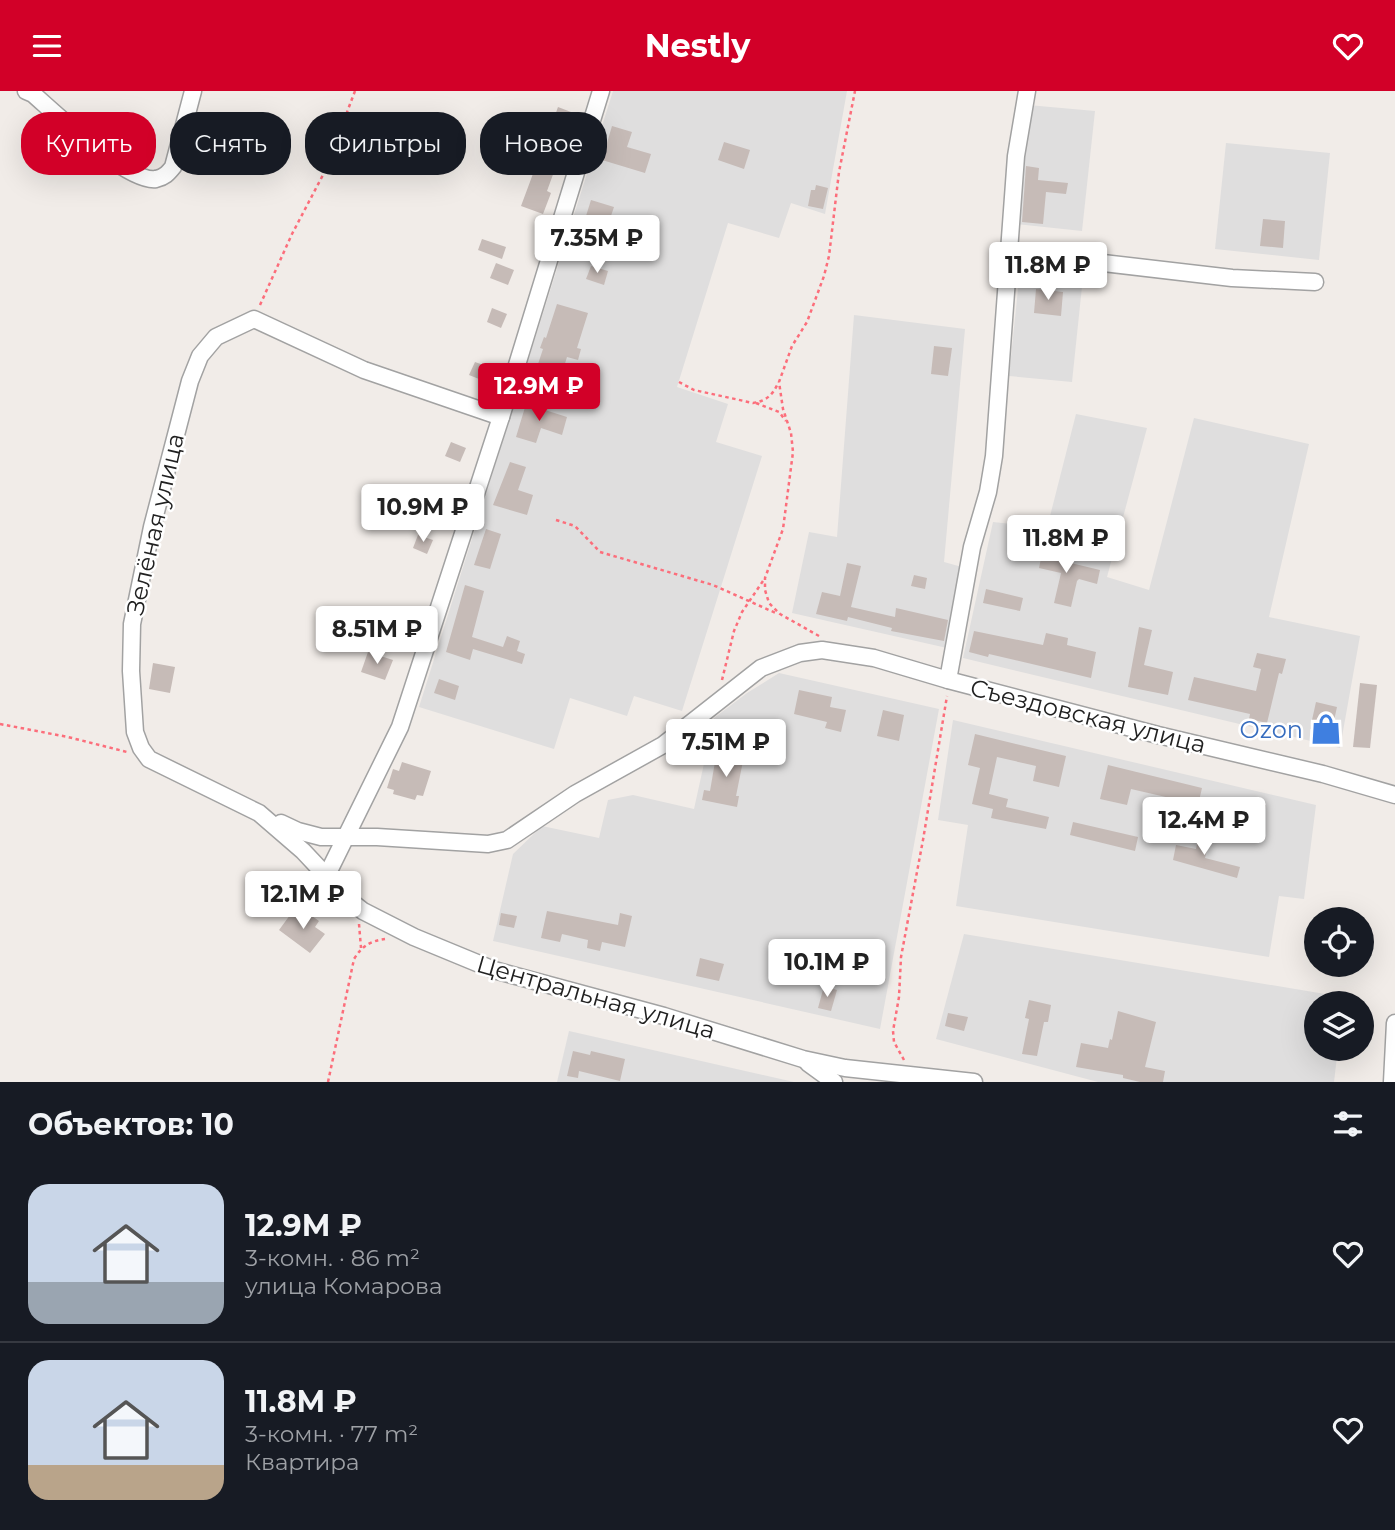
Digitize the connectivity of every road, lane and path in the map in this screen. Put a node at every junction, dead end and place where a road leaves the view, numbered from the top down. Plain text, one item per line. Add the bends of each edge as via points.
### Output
1 (26, 91) edge
2 (193, 91) edge
3 (355, 91) edge
4 (601, 91) edge
5 (855, 91) edge
6 (1027, 91) edge
7 (1009, 252) junction
8 (1315, 282) dead end
9 (254, 319) junction
10 (679, 382) dead end
11 (779, 382) junction
12 (753, 403) junction
13 (500, 417) junction
14 (787, 423) junction
15 (556, 520) dead end
16 (765, 578) junction
17 (749, 600) junction
18 (780, 614) junction
19 (826, 640) dead end
20 (948, 680) junction
21 (721, 684) dead end
22 (0, 724) edge
23 (149, 759) junction
24 (1395, 795) edge
25 (259, 813) junction
26 (346, 836) junction
27 (327, 875) junction
28 (388, 939) dead end
29 (1395, 1023) edge
30 (803, 1059) junction
31 (922, 1078) edge
32 (328, 1082) edge
33 (834, 1082) edge
34 (974, 1082) edge
35 (1392, 1082) edge

1 - 2 street via 108,157 135,175 155,179 173,167
3 - 9 path via 324,173
4 - 13 street
5 - 11 path via 824,276
6 - 7 street via 1016,156
7 - 8 street via 1232,278
7 - 20 street via 994,456
9 - 13 street via 364,370
9 - 23 street, Зелёная улица via 216,337 200,356 152,527 132,624 131,671 135,732
10 - 12 path via 694,390
11 - 12 path via 772,395
11 - 14 path
12 - 14 path via 779,412
13 - 26 street via 400,727
14 - 16 path via 793,452 790,484 781,537
15 - 17 path via 575,526 600,552
16 - 17 path
16 - 18 path via 769,603
17 - 18 path
17 - 21 path via 734,631
18 - 19 path
20 - 24 street, Съездовская улица
20 - 26 street, Съездовская улица via 849,652 800,653 761,668 663,745 575,794 508,840 488,844
20 - 31 path via 901,957 893,1031 894,1042
22 - 23 path
23 - 25 street, Центральная улица
25 - 26 street, Съездовская улица via 309,834
25 - 27 street, Центральная улица
26 - 27 street
27 - 30 street, Центральная улица via 363,911 494,970
28 - 32 path via 360,949 354,959
29 - 35 street
30 - 31 street, Центральная улица
30 - 33 street
31 - 34 street, Центральная улица

